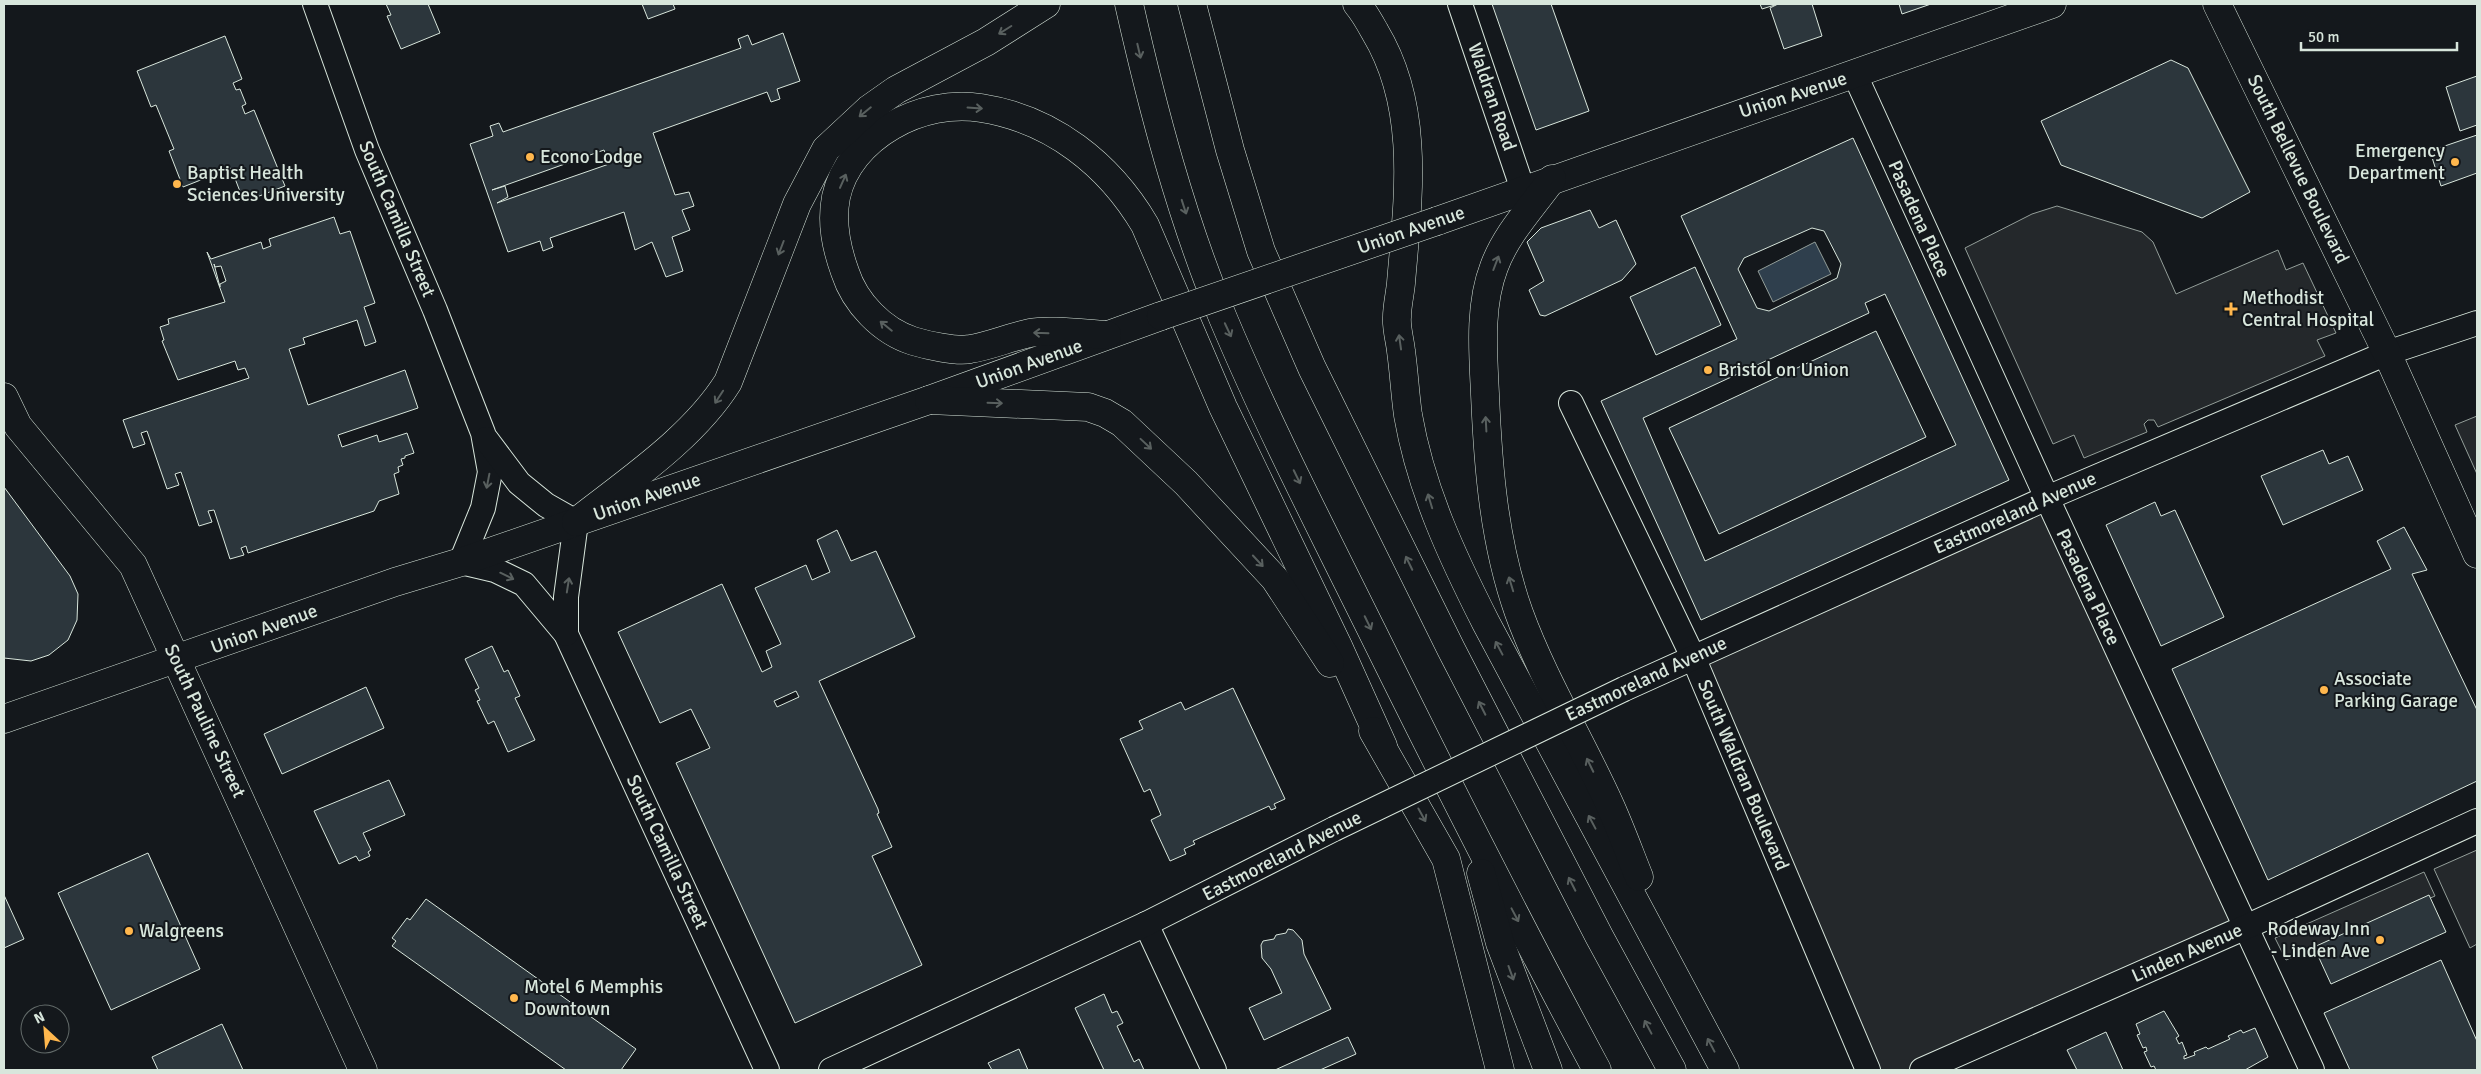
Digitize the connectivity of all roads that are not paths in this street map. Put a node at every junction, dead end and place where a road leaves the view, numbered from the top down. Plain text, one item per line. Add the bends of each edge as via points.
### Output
1 (315, 4) edge
2 (1046, 4) edge
3 (1129, 4) edge
4 (1192, 4) edge
5 (1357, 4) edge
6 (1460, 4) edge
7 (2052, 4) edge
8 (2217, 4) edge
9 (1854, 75) junction
10 (1552, 179) junction
11 (1523, 190) junction
12 (2477, 323) edge
13 (1107, 335) junction
14 (2387, 353) junction
15 (4, 397) edge
16 (929, 400) junction
17 (1571, 403) dead end
18 (482, 433) junction
19 (2047, 498) junction
20 (576, 522) junction
21 (2477, 554) edge
22 (461, 562) junction
23 (566, 634) junction
24 (1693, 656) junction
25 (177, 659) junction
26 (4, 719) edge
27 (1383, 746) junction
28 (2477, 821) edge
29 (1468, 825) junction
30 (1146, 924) junction
31 (2246, 927) junction
32 (1698, 1019) junction
33 (363, 1070) edge
34 (767, 1070) edge
35 (831, 1070) edge
36 (1214, 1070) edge
37 (1500, 1070) edge
38 (1548, 1070) edge
39 (1597, 1070) edge
40 (1672, 1070) edge
41 (1725, 1070) edge
42 (1868, 1070) edge
43 (1923, 1070) edge
44 (2312, 1070) edge

1 - 18 street, South Camilla Street via 366,150 435,310
2 -> 20 main road via 986,42 896,90 869,109 826,149 797,204 728,382 715,404
3 -> 29 main road via 1153,112 1223,318 1296,475
40 -> 4 main road via 1456,658 1312,368 1261,251 1230,150
32 -> 5 main road via 1486,623 1433,510 1408,414 1397,318 1408,170 1408,126 1396,75 1382,44
6 - 11 street, Waldran Road
7 - 9 main road, Union Avenue
8 - 14 main road, South Bellevue Boulevard
9 - 10 main road, Union Avenue
9 - 19 street, Pasadena Place
10 - 11 main road, Union Avenue
32 -> 10 main road via 1609,803 1536,657 1508,575 1497,525 1485,403 1485,304 1501,249
11 - 13 main road, Union Avenue, bridge
12 - 14 street, Eastmoreland Avenue
13 - 16 main road, Union Avenue
13 -> 27 main road via 1032,333 968,350 913,341 890,330 857,299 847,280 834,238 836,195 850,165 885,128 933,109 979,107 1028,120 1053,132 1080,148 1117,185 1145,225 1219,399
14 - 19 street, Eastmoreland Avenue
14 - 21 main road, South Bellevue Boulevard
15 - 25 main road, South Pauline Street via 18,426 133,565
16 - 20 main road, Union Avenue
16 -> 27 main road via 1088,407 1122,423 1186,483 1274,579
17 - 24 street, South Waldran Boulevard
18 - 20 street, South Camilla Street via 519,483 546,505
18 -> 22 street, South Camilla Street via 490,472 483,508
19 - 24 street, Eastmoreland Avenue
19 - 31 street, Pasadena Place
20 - 22 main road, Union Avenue
23 -> 20 street, South Camilla Street via 566,597
22 -> 23 street, South Camilla Street via 495,570 524,584
22 - 25 main road, Union Avenue
23 - 34 street, South Camilla Street
24 - 30 street, Eastmoreland Avenue, bridge via 1334,829
24 - 42 street, South Waldran Boulevard
25 - 26 main road, Union Avenue
25 - 33 main road, South Pauline Street
27 -> 37 main road via 1446,859
28 - 31 street, Linden Avenue
29 -> 38 main road via 1500,943
29 -> 39 main road
30 - 35 street, Eastmoreland Avenue
30 - 36 street
31 - 43 street, Linden Avenue
31 - 44 street, Pasadena Place
41 -> 32 main road

